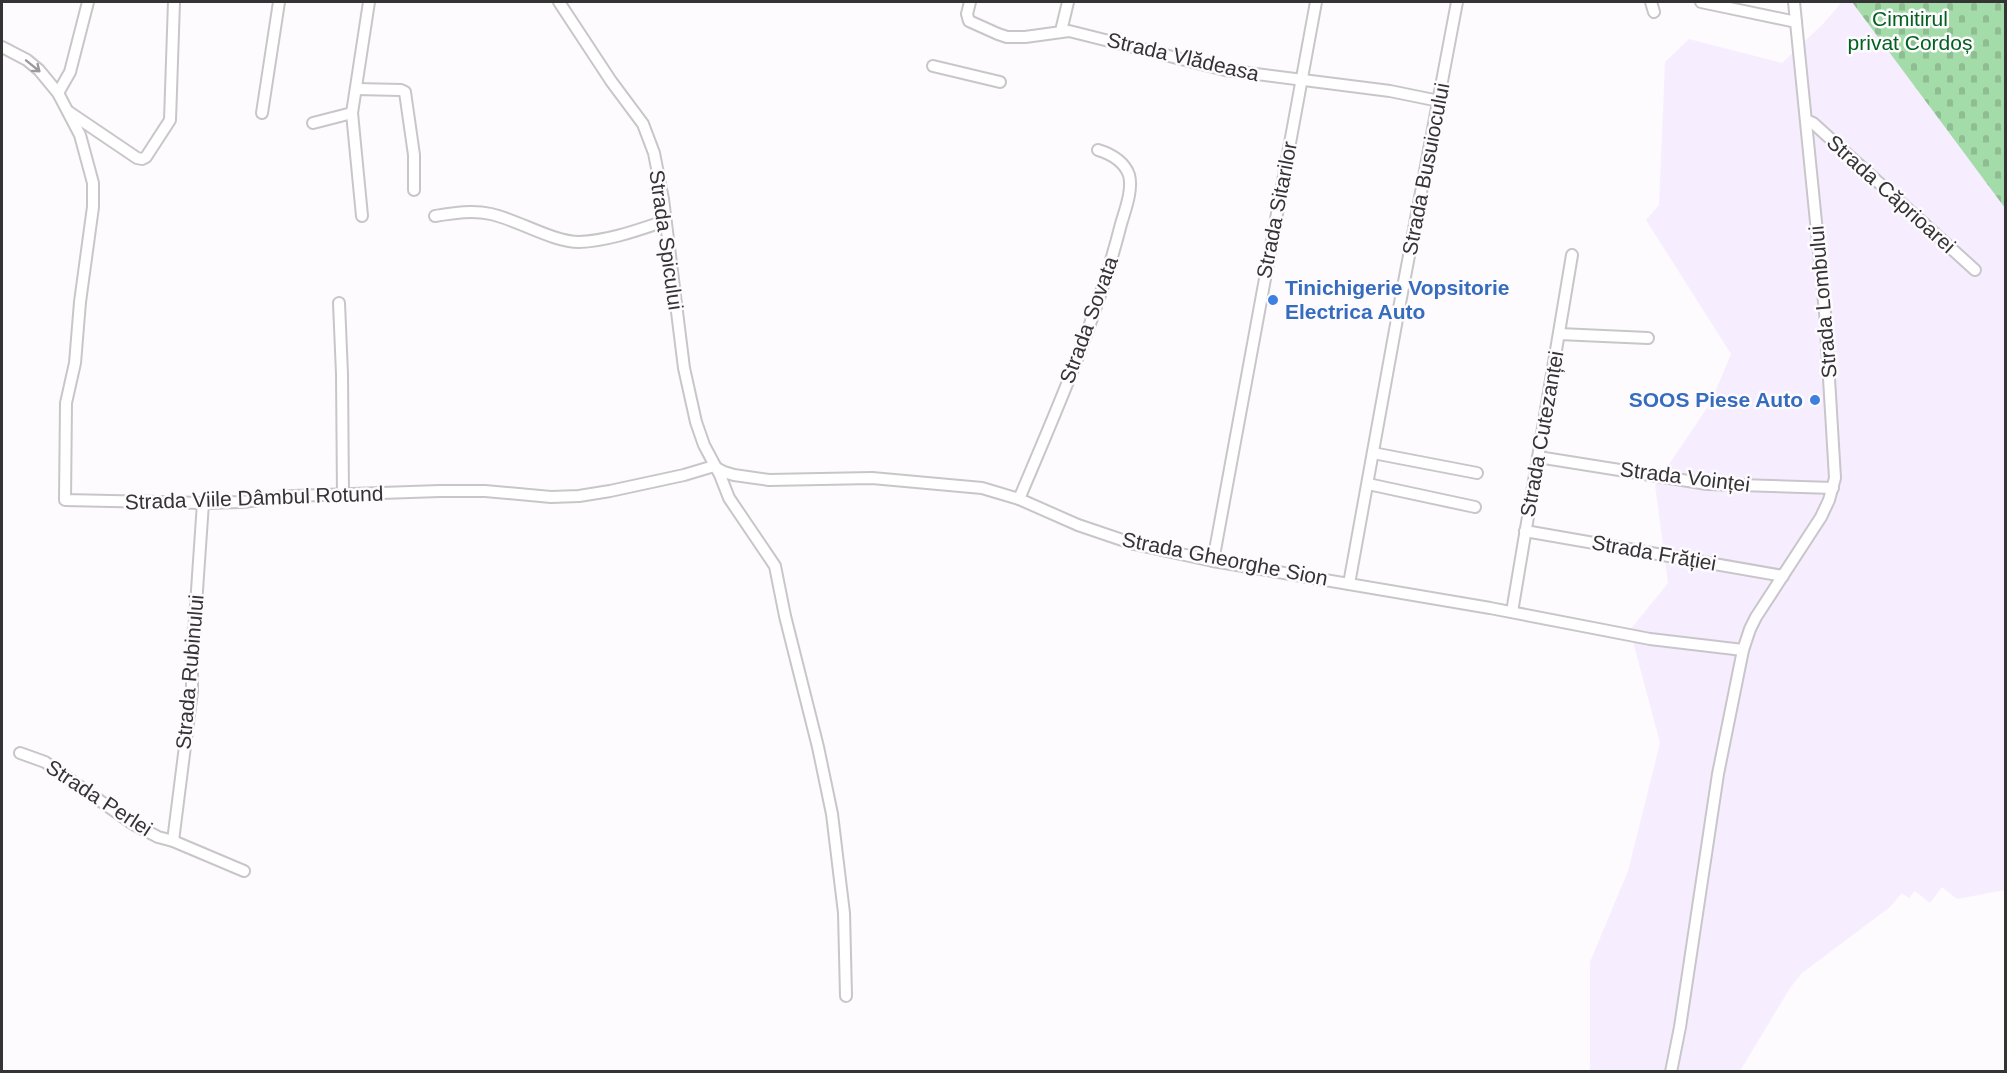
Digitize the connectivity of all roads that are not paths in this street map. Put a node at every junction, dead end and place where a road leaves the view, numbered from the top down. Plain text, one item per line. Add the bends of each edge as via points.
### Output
1 (88, 2) edge
2 (174, 2) edge
3 (279, 2) edge
4 (369, 2) edge
5 (559, 2) edge
6 (970, 2) edge
7 (1068, 2) edge
8 (1316, 2) edge
9 (1457, 2) edge
10 (1701, 2) edge
11 (1794, 2) edge
12 (1796, 22) junction
13 (1061, 31) junction
14 (2, 47) edge
15 (933, 66) dead end
16 (1302, 80) junction
17 (1000, 82) dead end
18 (356, 89) junction
19 (58, 93) junction
20 (1439, 101) junction
21 (69, 111) junction
22 (262, 113) dead end
23 (352, 113) junction
24 (1806, 120) junction
25 (313, 123) dead end
26 (1098, 150) dead end
27 (414, 190) dead end
28 (362, 216) dead end
29 (435, 216) dead end
30 (665, 221) junction
31 (1572, 255) dead end
32 (1975, 270) dead end
33 (339, 303) dead end
34 (1558, 334) junction
35 (1648, 338) dead end
36 (1373, 453) junction
37 (1538, 457) junction
38 (714, 466) junction
39 (1477, 473) dead end
40 (1368, 484) junction
41 (1833, 488) junction
42 (343, 495) junction
43 (1019, 499) junction
44 (203, 503) junction
45 (1475, 507) dead end
46 (1526, 531) junction
47 (1213, 561) junction
48 (1783, 576) junction
49 (1349, 584) junction
50 (1512, 612) junction
51 (1743, 650) junction
52 (20, 753) dead end
53 (173, 841) junction
54 (244, 871) dead end
55 (846, 996) dead end
56 (1671, 1071) edge

1 - 19 street via 70,72
2 - 21 street via 170,120 146,157 137,158
3 - 22 street
4 - 18 street
5 - 30 street, Strada Spicului via 643,124 654,153
6 - 13 street, Strada Vlădeasa via 968,19 998,34 1015,38
7 - 13 street
8 - 16 street, Strada Sitarilor
9 - 20 street, Strada Busuiocului
10 - 12 street
11 - 12 street, Strada Lombului
12 - 24 street, Strada Lombului
13 - 16 street, Strada Vlădeasa via 1083,33 1225,70
14 -> 19 street, Strada Viile Dâmbul Rotund via 27,60
15 - 17 street
16 - 20 street, Strada Vlădeasa
16 - 47 street, Strada Sitarilor
18 - 23 street
18 - 27 street via 405,92 414,155
19 - 21 street, Strada Viile Dâmbul Rotund
20 - 36 street, Strada Busuiocului
21 - 44 street, Strada Viile Dâmbul Rotund via 80,135 94,194 75,363 66,403 65,500
23 - 25 street
23 - 28 street
24 - 32 street, Strada Căprioarei
24 - 41 street, Strada Lombului via 1825,312 1835,464
26 - 43 street, Strada Sovata via 1125,167 1129,176 1128,197 1096,310
29 - 30 street via 474,211 492,214 579,242
30 - 38 street, Strada Spicului via 690,400
31 - 34 street, Strada Cutezanței
33 - 42 street
34 - 35 street
34 - 37 street, Strada Cutezanței
36 - 39 street
36 - 40 street, Strada Busuiocului
37 - 41 street, Strada Voinței via 1707,484
37 - 46 street, Strada Cutezanței
38 - 42 street, Strada Viile Dâmbul Rotund via 579,496 551,498 485,491
38 - 43 street, Strada Gheorghe Sion via 734,475 769,480 872,478 982,488
38 - 55 street, Strada Spicului via 778,576 832,814 844,913
40 - 45 street
40 - 49 street, Strada Busuiocului
41 - 48 street, Strada Lombului via 1821,517
42 - 44 street, Strada Viile Dâmbul Rotund
43 - 47 street, Strada Gheorghe Sion via 1134,544
44 - 53 street, Strada Rubinului via 192,691
46 - 48 street, Strada Frăției
46 - 50 street, Strada Cutezanței
47 - 49 street, Strada Gheorghe Sion
48 - 51 street, Strada Lombului via 1750,629
49 - 50 street, Strada Gheorghe Sion
50 - 51 street, Strada Gheorghe Sion via 1650,639
51 - 56 street, Strada Lombului via 1718,774
52 - 53 street, Strada Perlei via 45,762 133,824
53 - 54 street, Strada Perlei

